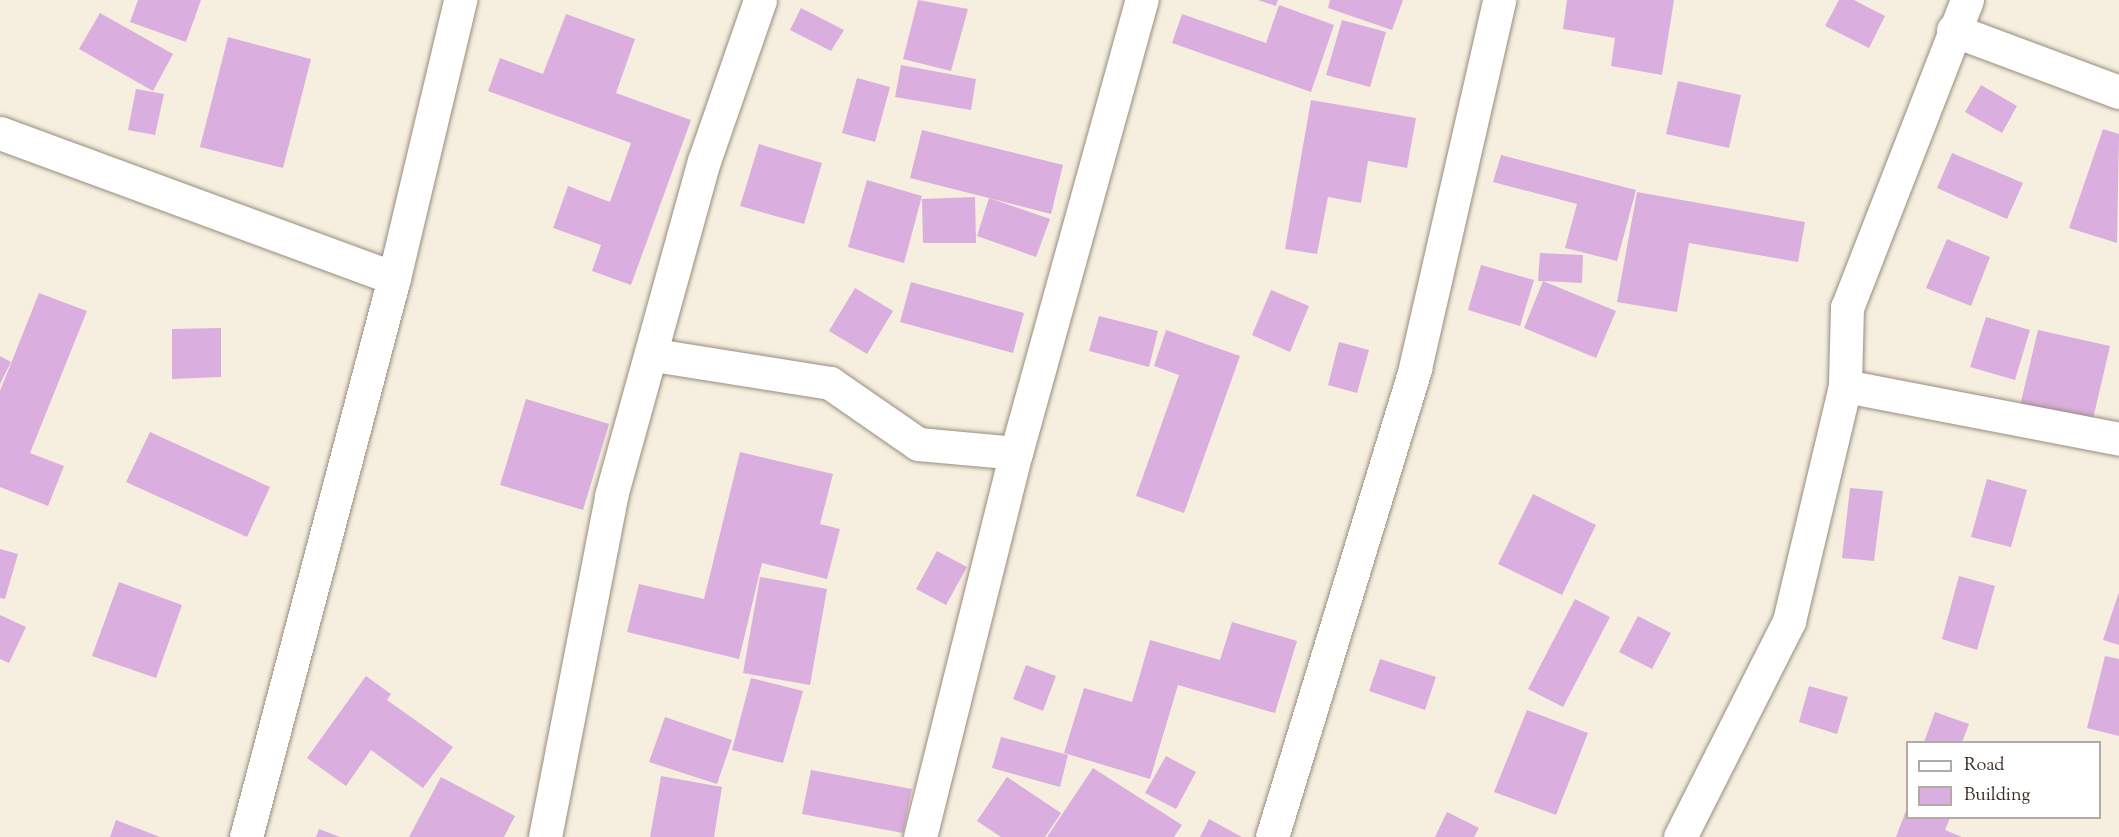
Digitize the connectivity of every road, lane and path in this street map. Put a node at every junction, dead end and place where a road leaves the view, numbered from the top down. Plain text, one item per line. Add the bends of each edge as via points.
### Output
1 (460, 0) edge
2 (760, 0) edge
3 (1142, 0) edge
4 (1499, 0) edge
5 (1967, 0) edge
6 (1953, 30) junction
7 (2119, 92) edge
8 (0, 133) edge
9 (394, 278) junction
10 (654, 354) junction
11 (1845, 387) junction
12 (2119, 439) edge
13 (1016, 453) junction
14 (246, 837) edge
15 (545, 837) edge
16 (920, 837) edge
17 (1272, 837) edge
18 (1680, 837) edge

1 - 9 street
2 - 10 street via 704,161
3 - 13 street
4 - 17 street via 1415,368
5 - 6 street
6 - 7 street
6 - 11 street via 1847,307
8 - 9 street
9 - 14 street
10 - 13 street via 830,383 918,444
10 - 15 street via 610,496
11 - 12 street
11 - 18 street via 1789,621
13 - 16 street

